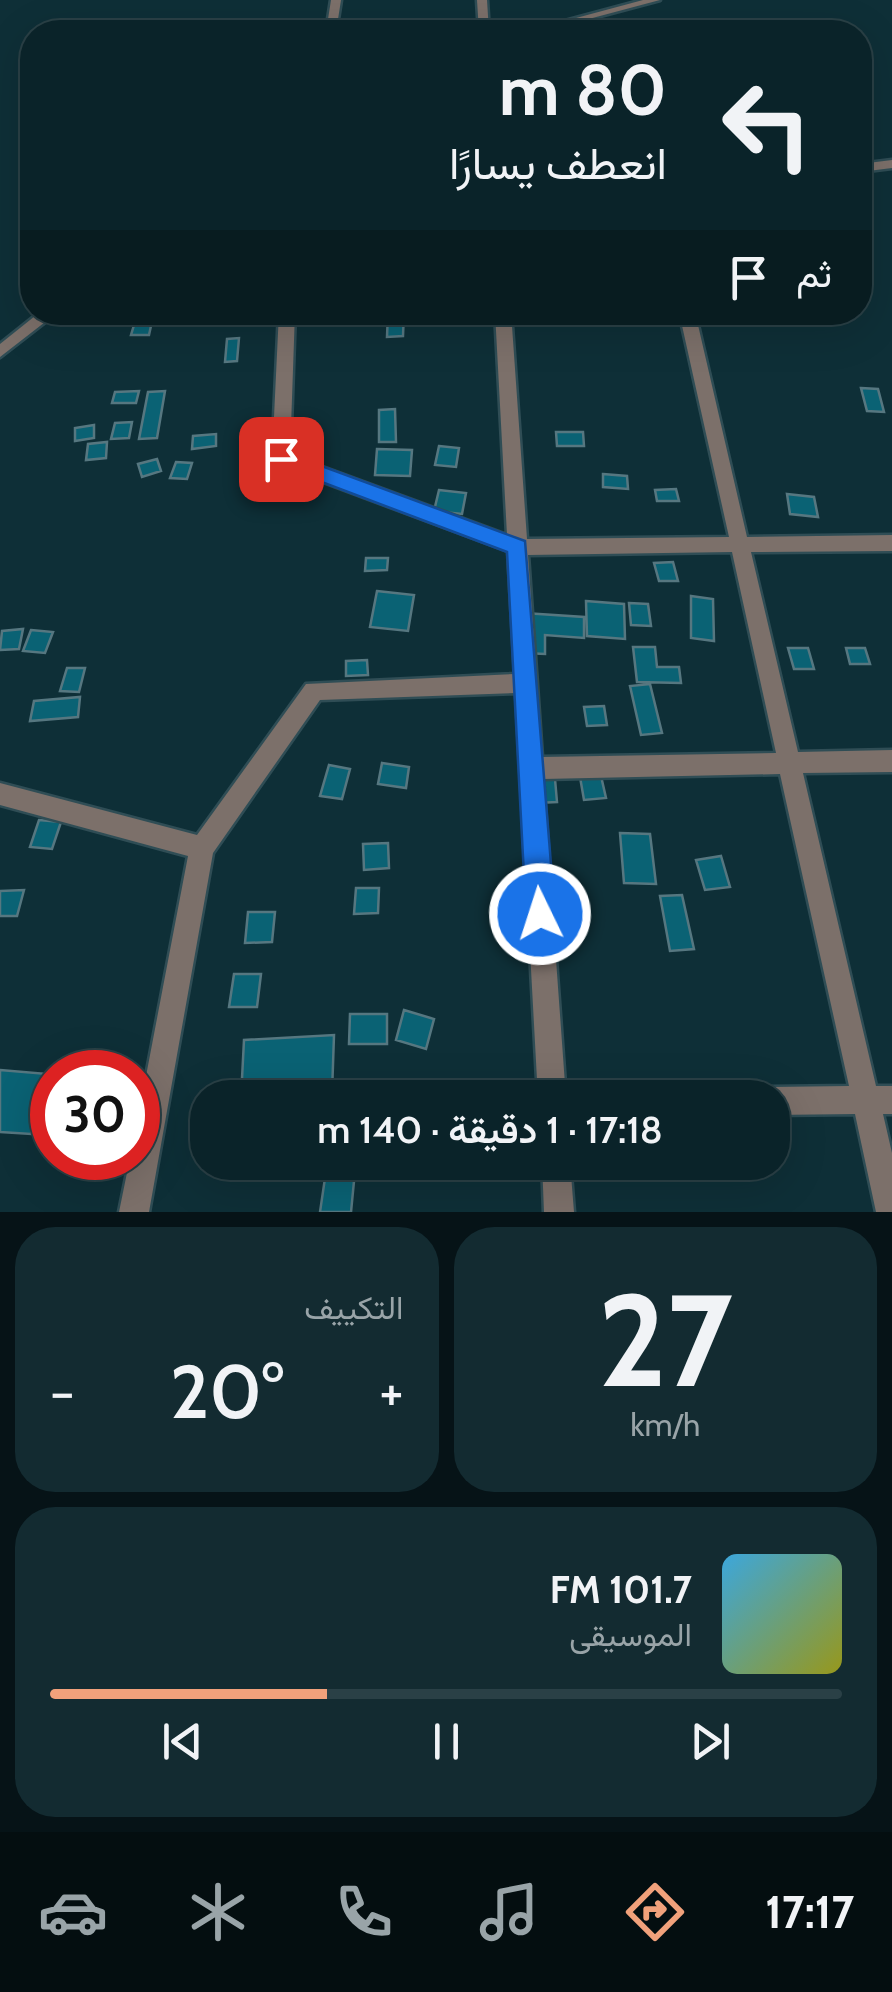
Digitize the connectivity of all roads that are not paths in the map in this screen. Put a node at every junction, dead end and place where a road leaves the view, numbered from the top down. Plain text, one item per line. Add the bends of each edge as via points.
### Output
1 (654, 0) edge
2 (576, 20) edge
3 (34, 325) edge
4 (286, 325) edge
5 (504, 325) edge
6 (689, 325) edge
7 (0, 352) edge
8 (892, 543) edge
9 (740, 545) junction
10 (518, 547) junction
11 (526, 682) junction
12 (892, 760) edge
13 (789, 762) junction
14 (531, 768) junction
15 (0, 794) edge
16 (202, 848) junction
17 (551, 1080) edge
18 (879, 1100) edge
19 (790, 1101) edge
20 (557, 1180) edge
21 (134, 1212) edge
22 (559, 1212) edge
23 (891, 1212) edge

1 - 2 street
3 - 7 street
4 - 10 street via 281,459
5 - 10 street
6 - 9 street
8 - 9 street
9 - 10 street
9 - 13 street
10 - 11 street
11 - 14 street
11 - 16 street via 314,690
12 - 13 street
13 - 14 street
13 - 18 street
14 - 17 street
15 - 16 street
16 - 21 street
18 - 19 street
18 - 23 street
20 - 22 street

